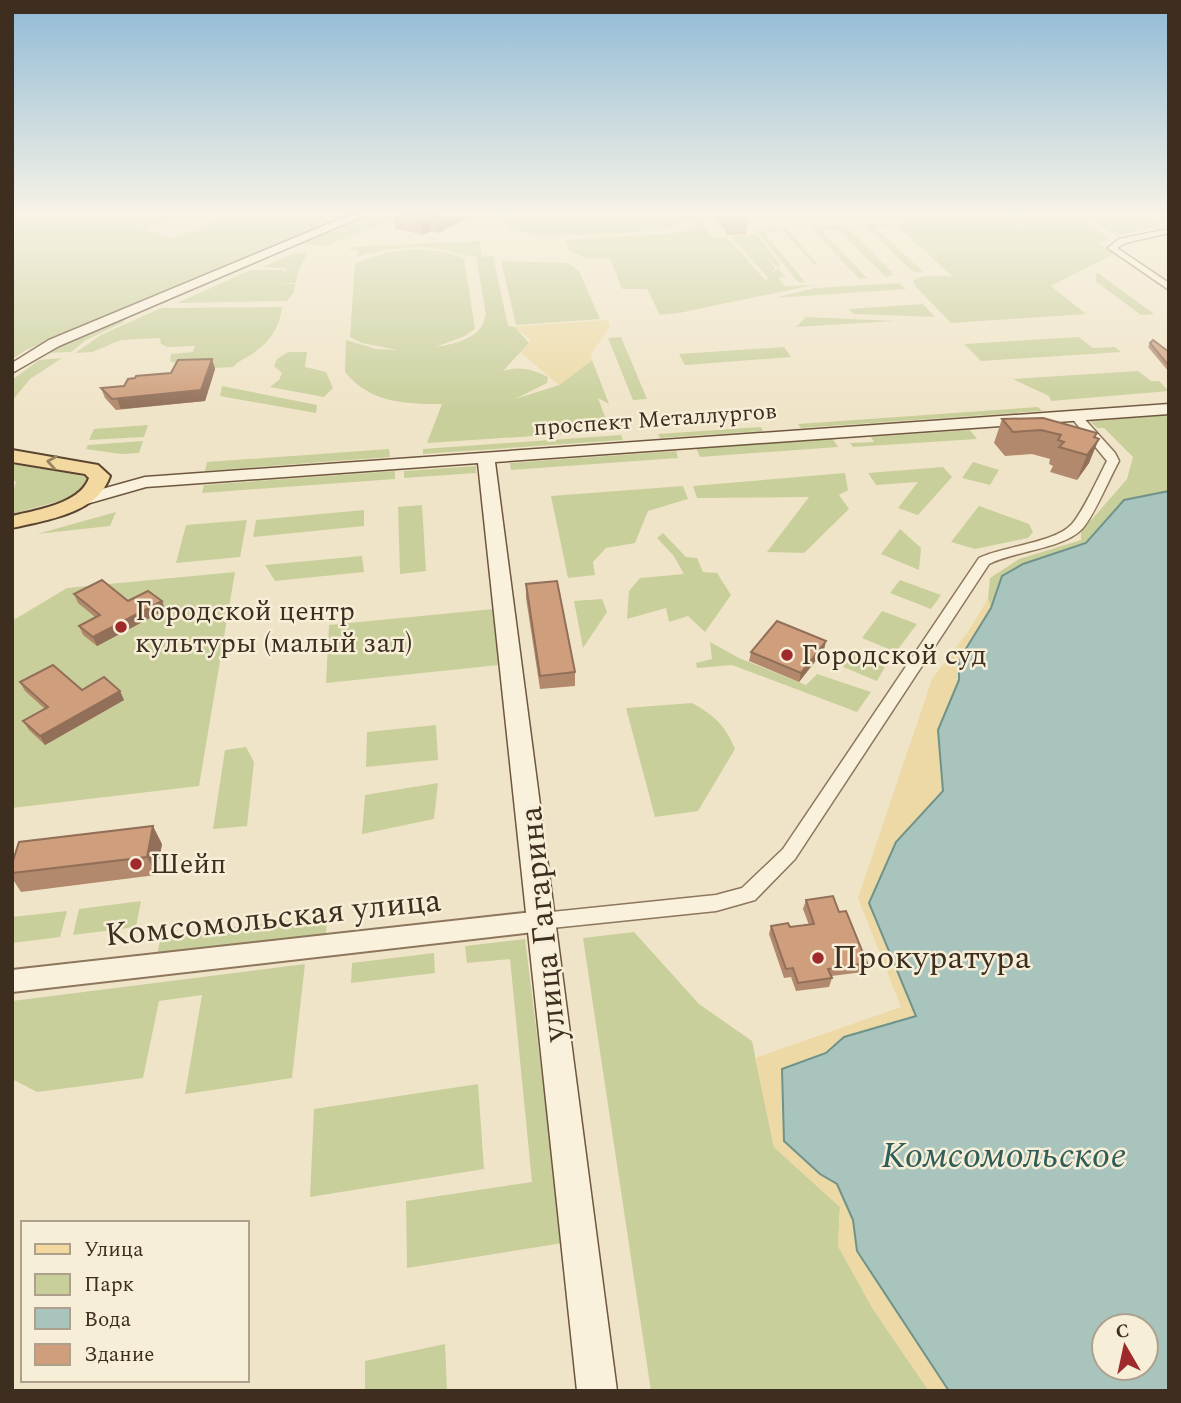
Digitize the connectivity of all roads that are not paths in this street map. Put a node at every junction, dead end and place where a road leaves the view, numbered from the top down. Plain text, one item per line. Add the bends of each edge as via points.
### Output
1 (200, 281) edge
2 (12, 369) edge
3 (1169, 409) edge
4 (1076, 416) junction
5 (12, 456) edge
6 (486, 457) junction
7 (91, 469) junction
8 (145, 482) junction
9 (83, 500) junction
10 (12, 522) edge
11 (542, 921) junction
12 (12, 981) edge
13 (597, 1391) edge

1 - 2 main road via 54,343
3 - 4 main road, проспект Металлургов
4 - 6 main road, проспект Металлургов
4 - 11 street via 1113,461 1077,527 984,561 789,854 765,879 748,894 716,903
7 -> 5 main road
6 - 8 main road, проспект Металлургов
6 - 11 main road, улица Гагарина
7 - 8 main road, проспект Металлургов
7 - 9 main road via 100,477 99,484
8 - 9 main road, проспект Металлургов
9 - 10 main road
11 - 12 street, Комсомольская улица
11 - 13 main road, улица Гагарина

